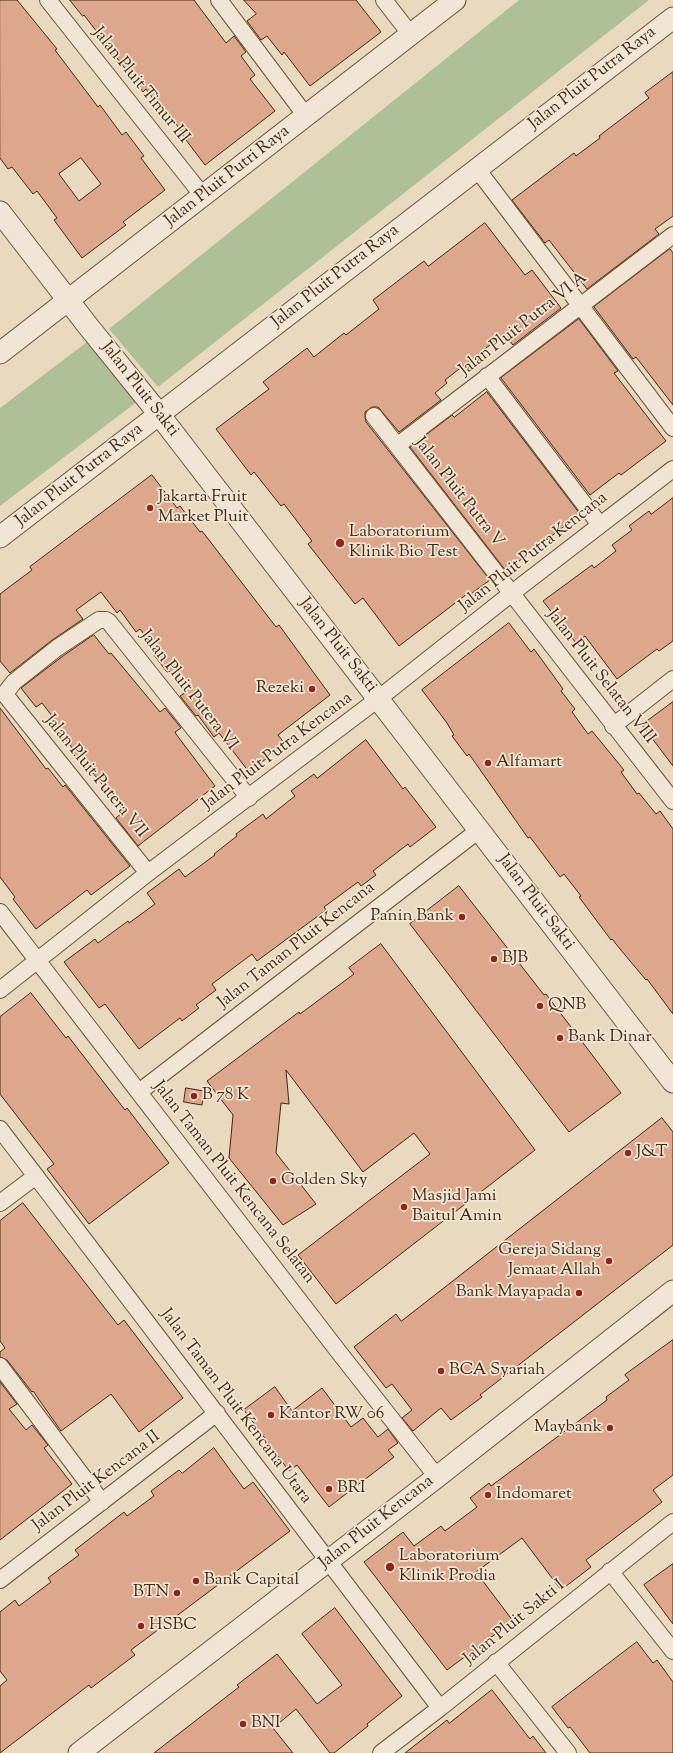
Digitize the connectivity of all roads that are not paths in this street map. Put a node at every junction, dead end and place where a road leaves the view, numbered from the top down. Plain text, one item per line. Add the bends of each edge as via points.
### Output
1 (48, 0) edge
2 (219, 0) edge
3 (384, 0) edge
4 (455, 0) edge
5 (673, 18) edge
6 (411, 34) junction
7 (306, 116) junction
8 (477, 169) junction
9 (203, 196) junction
10 (0, 212) edge
11 (673, 235) edge
12 (68, 300) junction
13 (580, 305) junction
14 (0, 353) edge
15 (487, 376) junction
16 (159, 415) junction
17 (374, 416) dead end
18 (673, 428) edge
19 (398, 445) junction
20 (673, 470) edge
21 (600, 525) junction
22 (0, 537) edge
23 (512, 593) junction
24 (112, 626) joint
25 (673, 679) edge
26 (378, 699) junction
27 (613, 726) junction
28 (249, 798) junction
29 (673, 801) edge
30 (479, 830) junction
31 (148, 873) junction
32 (0, 912) edge
33 (37, 960) junction
34 (0, 990) edge
35 (673, 1082) edge
36 (139, 1092) junction
37 (0, 1129) edge
38 (36, 1176) junction
39 (0, 1203) edge
40 (673, 1291) edge
41 (0, 1366) edge
42 (217, 1413) junction
43 (437, 1477) junction
44 (102, 1502) junction
45 (673, 1522) edge
46 (327, 1561) junction
47 (610, 1571) junction
48 (2, 1575) edge
49 (673, 1651) edge
50 (496, 1662) junction
51 (440, 1708) junction
52 (79, 1753) edge
53 (381, 1753) edge
54 (568, 1753) edge

1 - 9 street, Jalan Pluit Timur III
2 - 7 street
3 - 6 street
4 - 6 street, Jalan Pluit Putri Raya
5 - 8 street, Jalan Pluit Putra Raya
6 - 7 street, Jalan Pluit Putri Raya
7 - 9 street, Jalan Pluit Putri Raya
8 - 13 street
8 - 16 street, Jalan Pluit Putra Raya
9 - 12 street, Jalan Pluit Putri Raya
10 - 12 street, Jalan Pluit Sakti
11 - 13 street, Jalan Pluit Putra VI A
12 - 14 street, Jalan Pluit Putri Raya
12 - 16 street, Jalan Pluit Sakti
13 - 15 street, Jalan Pluit Putra VI A
13 - 18 street
15 - 19 street, Jalan Pluit Putra VI A
15 - 21 street
16 - 22 street, Jalan Pluit Putra Raya
16 - 26 street, Jalan Pluit Sakti
17 - 19 street, Jalan Pluit Putra V
19 - 23 street, Jalan Pluit Putra V
20 - 21 street, Jalan Pluit Putra Kencana
21 - 23 street, Jalan Pluit Putra Kencana
23 - 26 street, Jalan Pluit Putra Kencana
23 - 27 street, Jalan Pluit Selatan VIII
24 - 28 street, Jalan Pluit Putera VI
24 - 31 street, Jalan Pluit Putera VII via 106,620 99,620 58,648 9,687 7,697
25 - 27 street
26 - 28 street, Jalan Pluit Putra Kencana
26 - 30 street, Jalan Pluit Sakti
27 - 29 street, Jalan Pluit Selatan VIII
28 - 31 street, Jalan Pluit Putra Kencana
30 - 35 street, Jalan Pluit Sakti
30 - 36 street, Jalan Taman Pluit Kencana
31 - 33 street, Jalan Pluit Putra Kencana
32 - 33 street, Jalan Taman Pluit Kencana Selatan
33 - 34 street, Jalan Pluit Putra Kencana
33 - 36 street, Jalan Taman Pluit Kencana Selatan
36 - 43 street, Jalan Taman Pluit Kencana Selatan
37 - 38 street, Jalan Taman Pluit Kencana Utara
38 - 39 street
38 - 42 street, Jalan Taman Pluit Kencana Utara
40 - 43 street, Jalan Pluit Kencana
41 - 44 street
42 - 44 street, Jalan Pluit Kencana II
42 - 46 street, Jalan Taman Pluit Kencana Utara
43 - 46 street, Jalan Pluit Kencana
44 - 48 street, Jalan Pluit Kencana II
45 - 47 street, Jalan Pluit Sakti I
46 - 51 street, Jalan Taman Pluit Kencana Utara
46 - 52 street, Jalan Pluit Kencana
47 - 49 street
47 - 50 street, Jalan Pluit Sakti I
50 - 51 street, Jalan Pluit Sakti I
50 - 54 street
51 - 53 street, Jalan Pluit Sakti I

